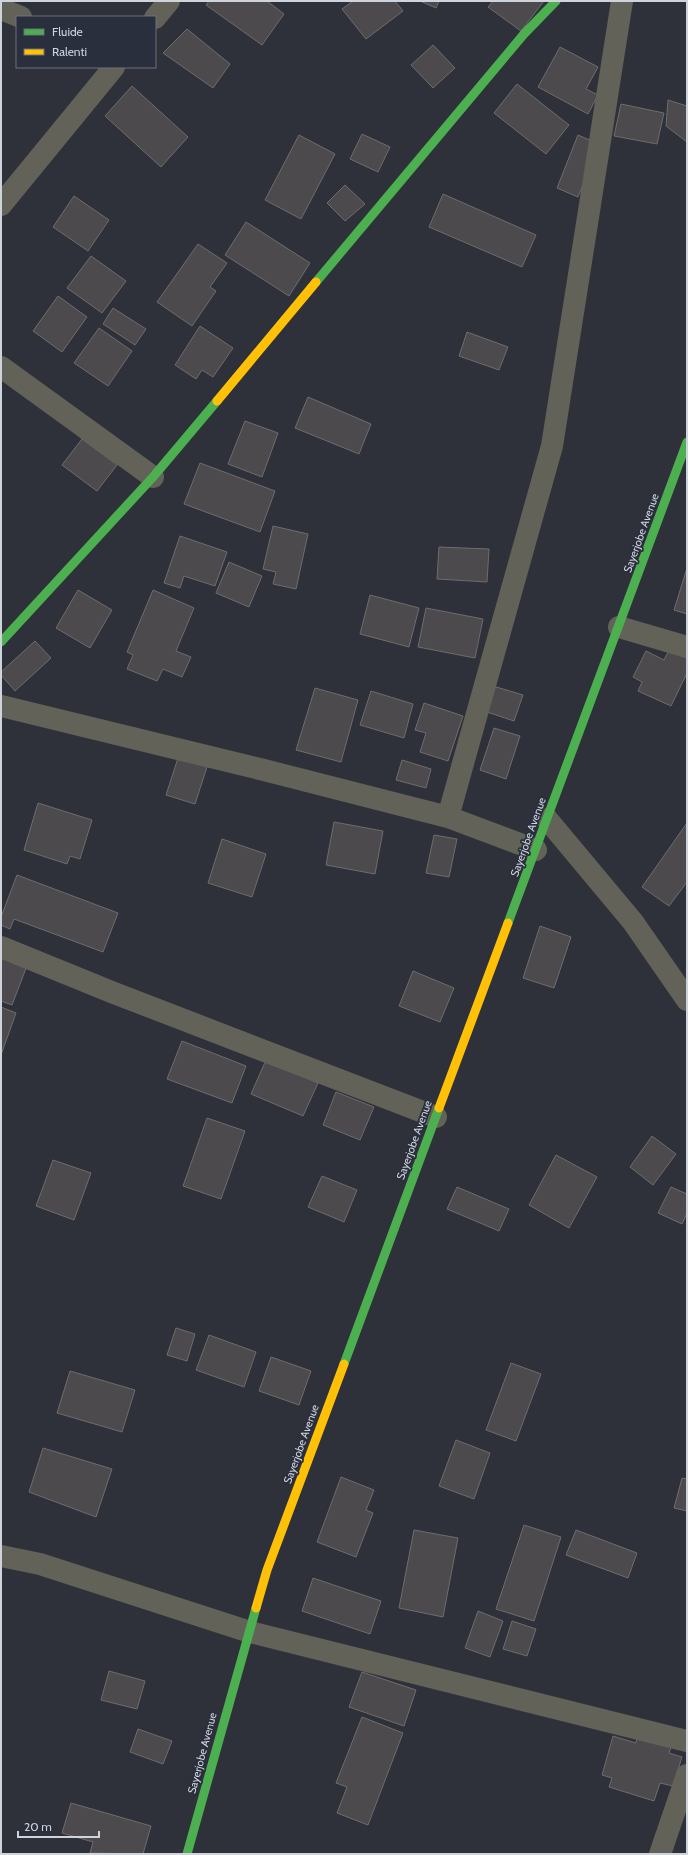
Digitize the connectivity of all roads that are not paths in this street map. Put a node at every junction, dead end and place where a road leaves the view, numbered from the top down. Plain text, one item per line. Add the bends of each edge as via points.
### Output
1 (170, 1) edge
2 (556, 1) edge
3 (622, 1) edge
4 (1, 9) edge
5 (18, 16) edge
6 (156, 17) edge
7 (113, 68) edge
8 (1, 205) edge
9 (1, 367) edge
10 (687, 442) edge
11 (153, 477) junction
12 (619, 627) junction
13 (1, 642) edge
14 (687, 647) edge
15 (1, 706) edge
16 (448, 818) junction
17 (546, 819) junction
18 (536, 850) junction
19 (1, 947) edge
20 (687, 1000) edge
21 (436, 1117) junction
22 (1, 1556) edge
23 (250, 1632) junction
24 (687, 1741) edge
25 (687, 1775) edge
26 (187, 1854) edge
27 (660, 1854) edge

1 - 6 street
2 - 11 street via 524,34
3 - 16 street via 552,446
4 - 5 street
7 - 8 street
9 - 11 street
10 - 12 street, Sayerjobe Avenue
11 - 13 street
12 - 14 street
12 - 17 street, Sayerjobe Avenue
15 - 16 street
16 - 18 street
17 - 18 street, Sayerjobe Avenue
17 - 20 street via 633,922
18 - 21 street, Sayerjobe Avenue
19 - 21 street
21 - 23 street, Sayerjobe Avenue via 267,1570
22 - 23 street via 40,1564
23 - 24 street
23 - 26 street, Sayerjobe Avenue
25 - 27 street

